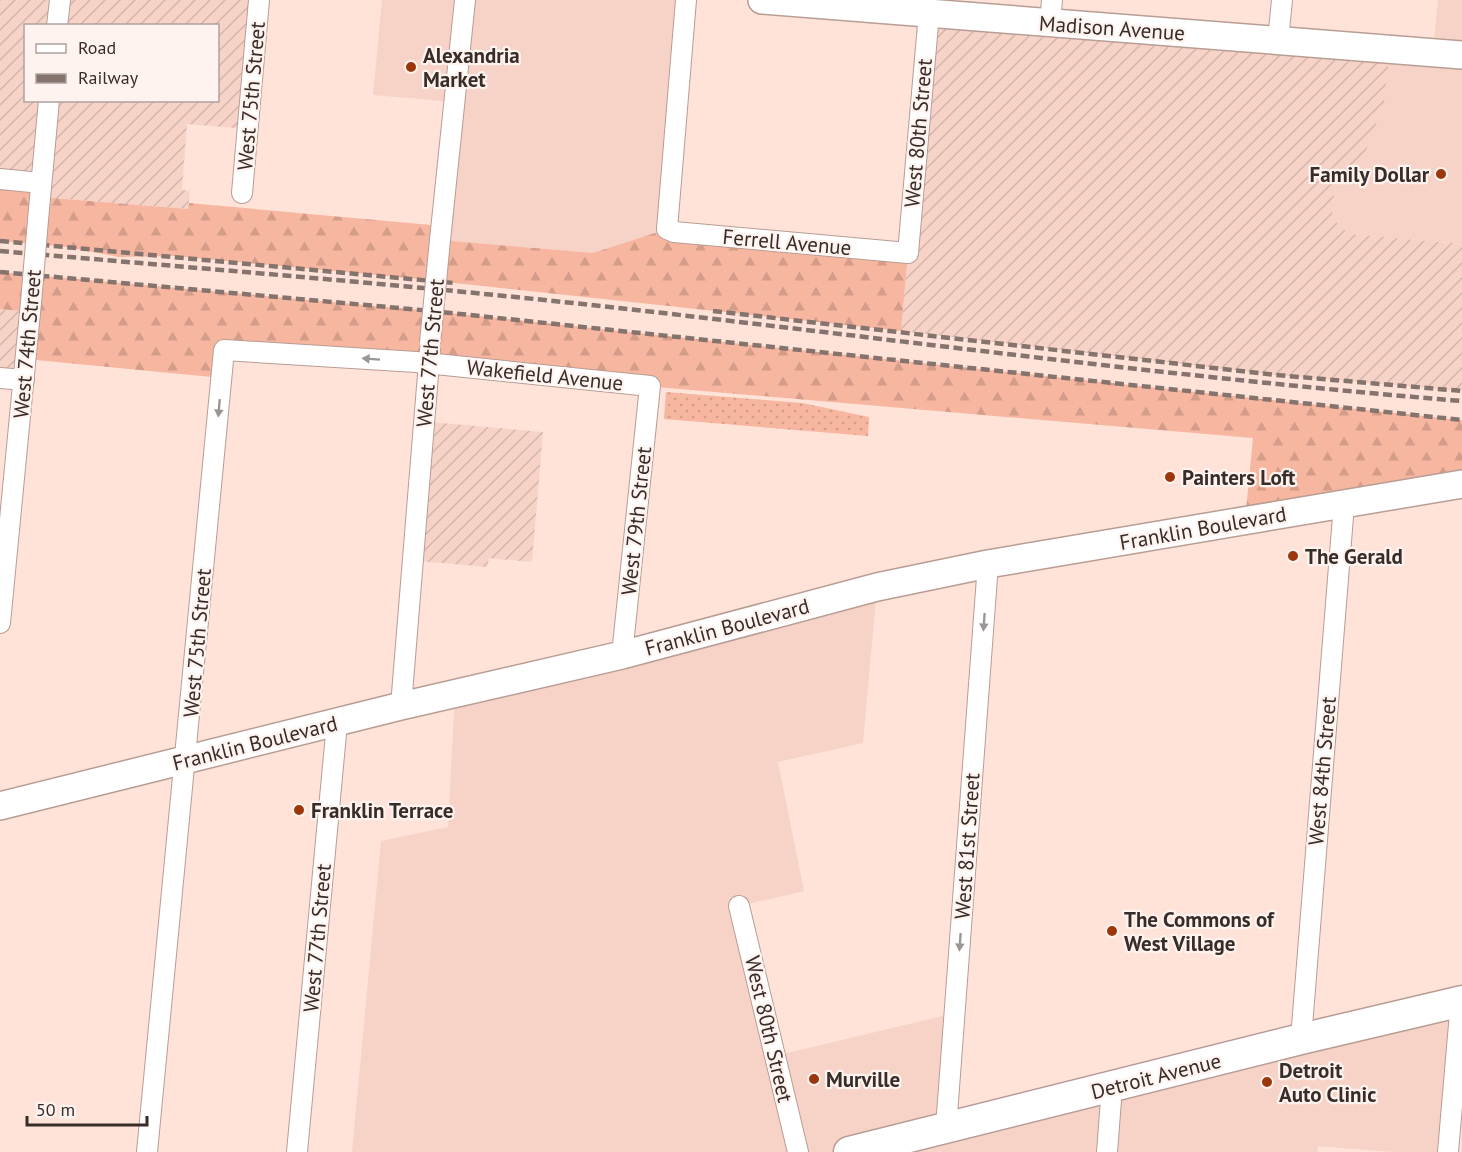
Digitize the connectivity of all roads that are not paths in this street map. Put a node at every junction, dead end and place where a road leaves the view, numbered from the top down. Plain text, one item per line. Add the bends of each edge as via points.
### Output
1 (60, 0) edge
2 (259, 0) edge
3 (465, 0) edge
4 (686, 0) edge
5 (762, 0) edge
6 (1282, 0) edge
7 (1051, 12) edge
8 (929, 14) junction
9 (57, 24) edge
10 (1278, 40) junction
11 (1462, 55) edge
12 (49, 102) edge
13 (0, 179) edge
14 (41, 183) junction
15 (242, 193) dead end
16 (908, 253) joint
17 (224, 350) joint
18 (429, 363) junction
19 (0, 378) edge
20 (24, 380) junction
21 (650, 386) joint
22 (1462, 484) edge
23 (1344, 504) junction
24 (988, 564) junction
25 (0, 623) edge
26 (622, 656) junction
27 (401, 706) junction
28 (337, 723) junction
29 (186, 761) junction
30 (0, 806) edge
31 (739, 906) dead end
32 (1461, 1001) edge
33 (1301, 1039) junction
34 (1112, 1087) junction
35 (946, 1128) junction
36 (147, 1152) edge
37 (297, 1152) edge
38 (798, 1152) edge
39 (849, 1152) edge
40 (1107, 1152) edge
41 (1448, 1152) edge

1 - 9 street
2 - 15 street, West 75th Street
3 - 18 street, West 77th Street, bridge
4 - 16 street, Ferrell Avenue via 667,229
5 - 8 street, Madison Avenue
6 - 10 street
7 - 8 street, Madison Avenue
7 - 10 street, Madison Avenue
8 - 16 street, West 80th Street
10 - 11 street, Madison Avenue
12 - 14 street, West 74th Street
13 - 14 street
14 - 20 street, West 74th Street, bridge
18 -> 17 street, Wakefield Avenue
17 -> 29 street, West 75th Street
18 - 21 street, Wakefield Avenue
18 - 27 street, West 77th Street
19 - 20 street
20 - 25 street, West 74th Street
21 - 26 street, West 79th Street
22 - 23 street, Franklin Boulevard
23 - 24 street, Franklin Boulevard
23 - 33 street, West 84th Street
24 - 26 street, Franklin Boulevard via 876,587
24 -> 35 street, West 81st Street
26 - 27 street, Franklin Boulevard
27 - 28 street, Franklin Boulevard
28 - 29 street, Franklin Boulevard
28 - 37 street, West 77th Street
29 - 30 street, Franklin Boulevard
29 - 36 street, West 75th Street
31 - 38 street, West 80th Street
32 - 33 main road, Detroit Avenue
32 - 41 street
33 - 34 main road, Detroit Avenue
34 - 35 main road, Detroit Avenue
34 - 40 street
35 - 39 main road, Detroit Avenue

